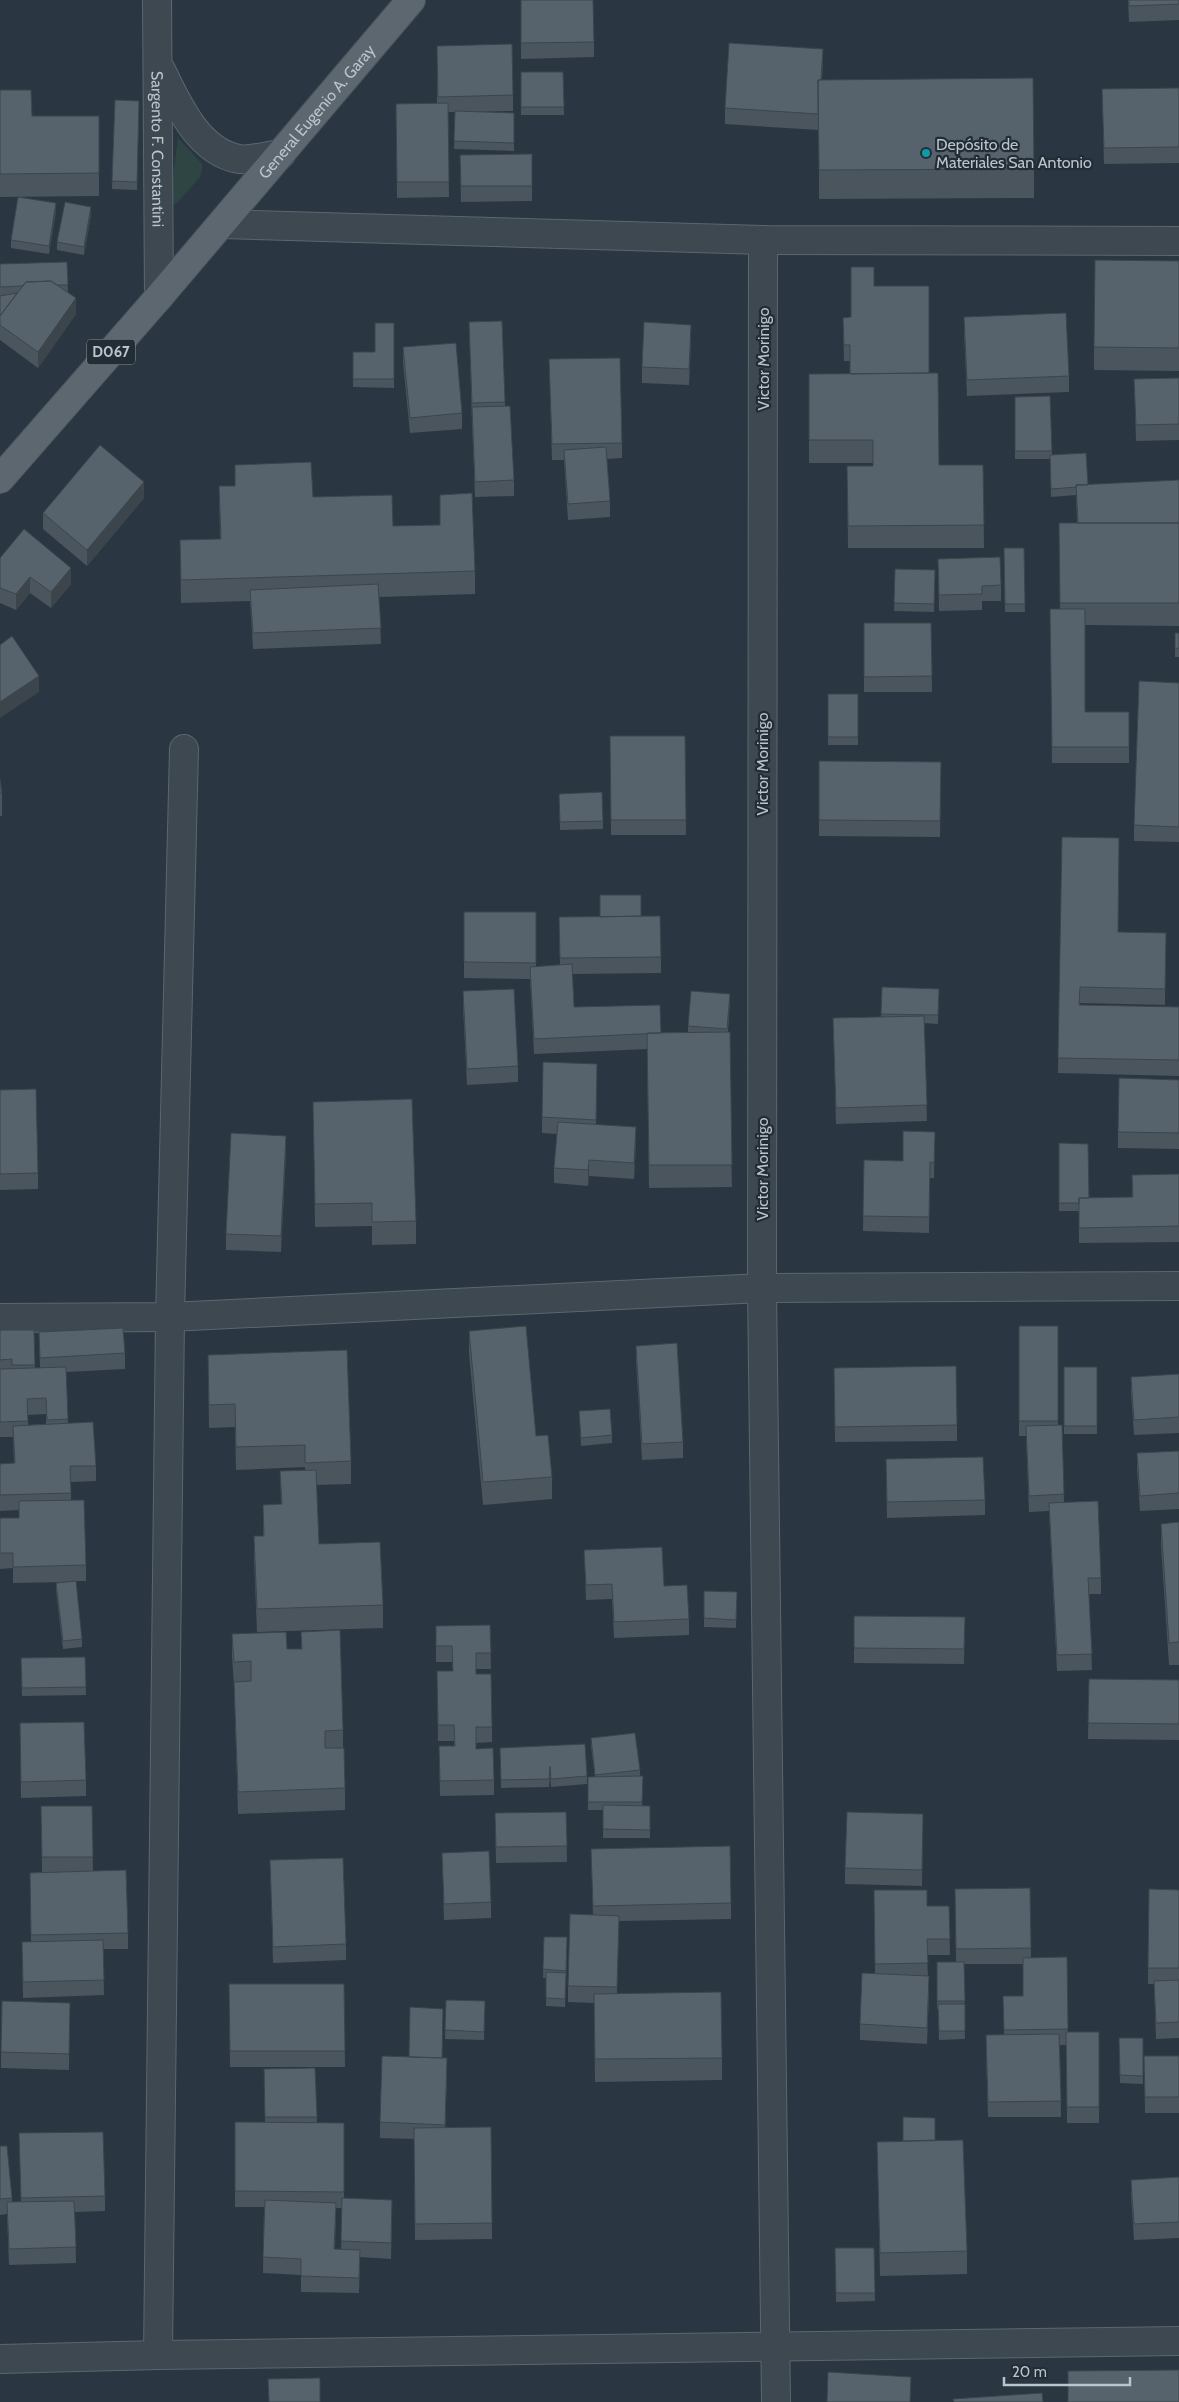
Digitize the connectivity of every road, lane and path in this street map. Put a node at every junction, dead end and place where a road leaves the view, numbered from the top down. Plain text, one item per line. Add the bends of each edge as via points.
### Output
1 (157, 0) edge
2 (411, 0) edge
3 (157, 63) junction
4 (281, 154) junction
5 (222, 224) junction
6 (763, 240) junction
7 (1179, 241) edge
8 (159, 297) junction
9 (0, 480) edge
10 (184, 749) dead end
11 (1179, 1286) edge
12 (762, 1288) junction
13 (170, 1317) junction
14 (0, 1318) edge
15 (1179, 2340) edge
16 (775, 2345) junction
17 (158, 2355) junction
18 (0, 2359) edge
19 (776, 2402) edge

1 - 3 street, Sargento F. Constantini
2 - 4 main road, General Eugenio A. Garay / D067
3 - 4 street via 177,103 199,135 222,154 240,160
3 - 8 street, Sargento F. Constantini
4 - 5 main road, General Eugenio A. Garay / D067
5 - 6 street
5 - 8 main road, D067
6 - 7 street
6 - 12 street, Victor Morinigo
8 - 9 main road, D067
10 - 13 street
11 - 12 street
12 - 13 street
12 - 16 street, Victor Morinigo
13 - 14 street
13 - 17 street
15 - 16 street
16 - 17 street
16 - 19 street, Victor Morinigo
17 - 18 street

